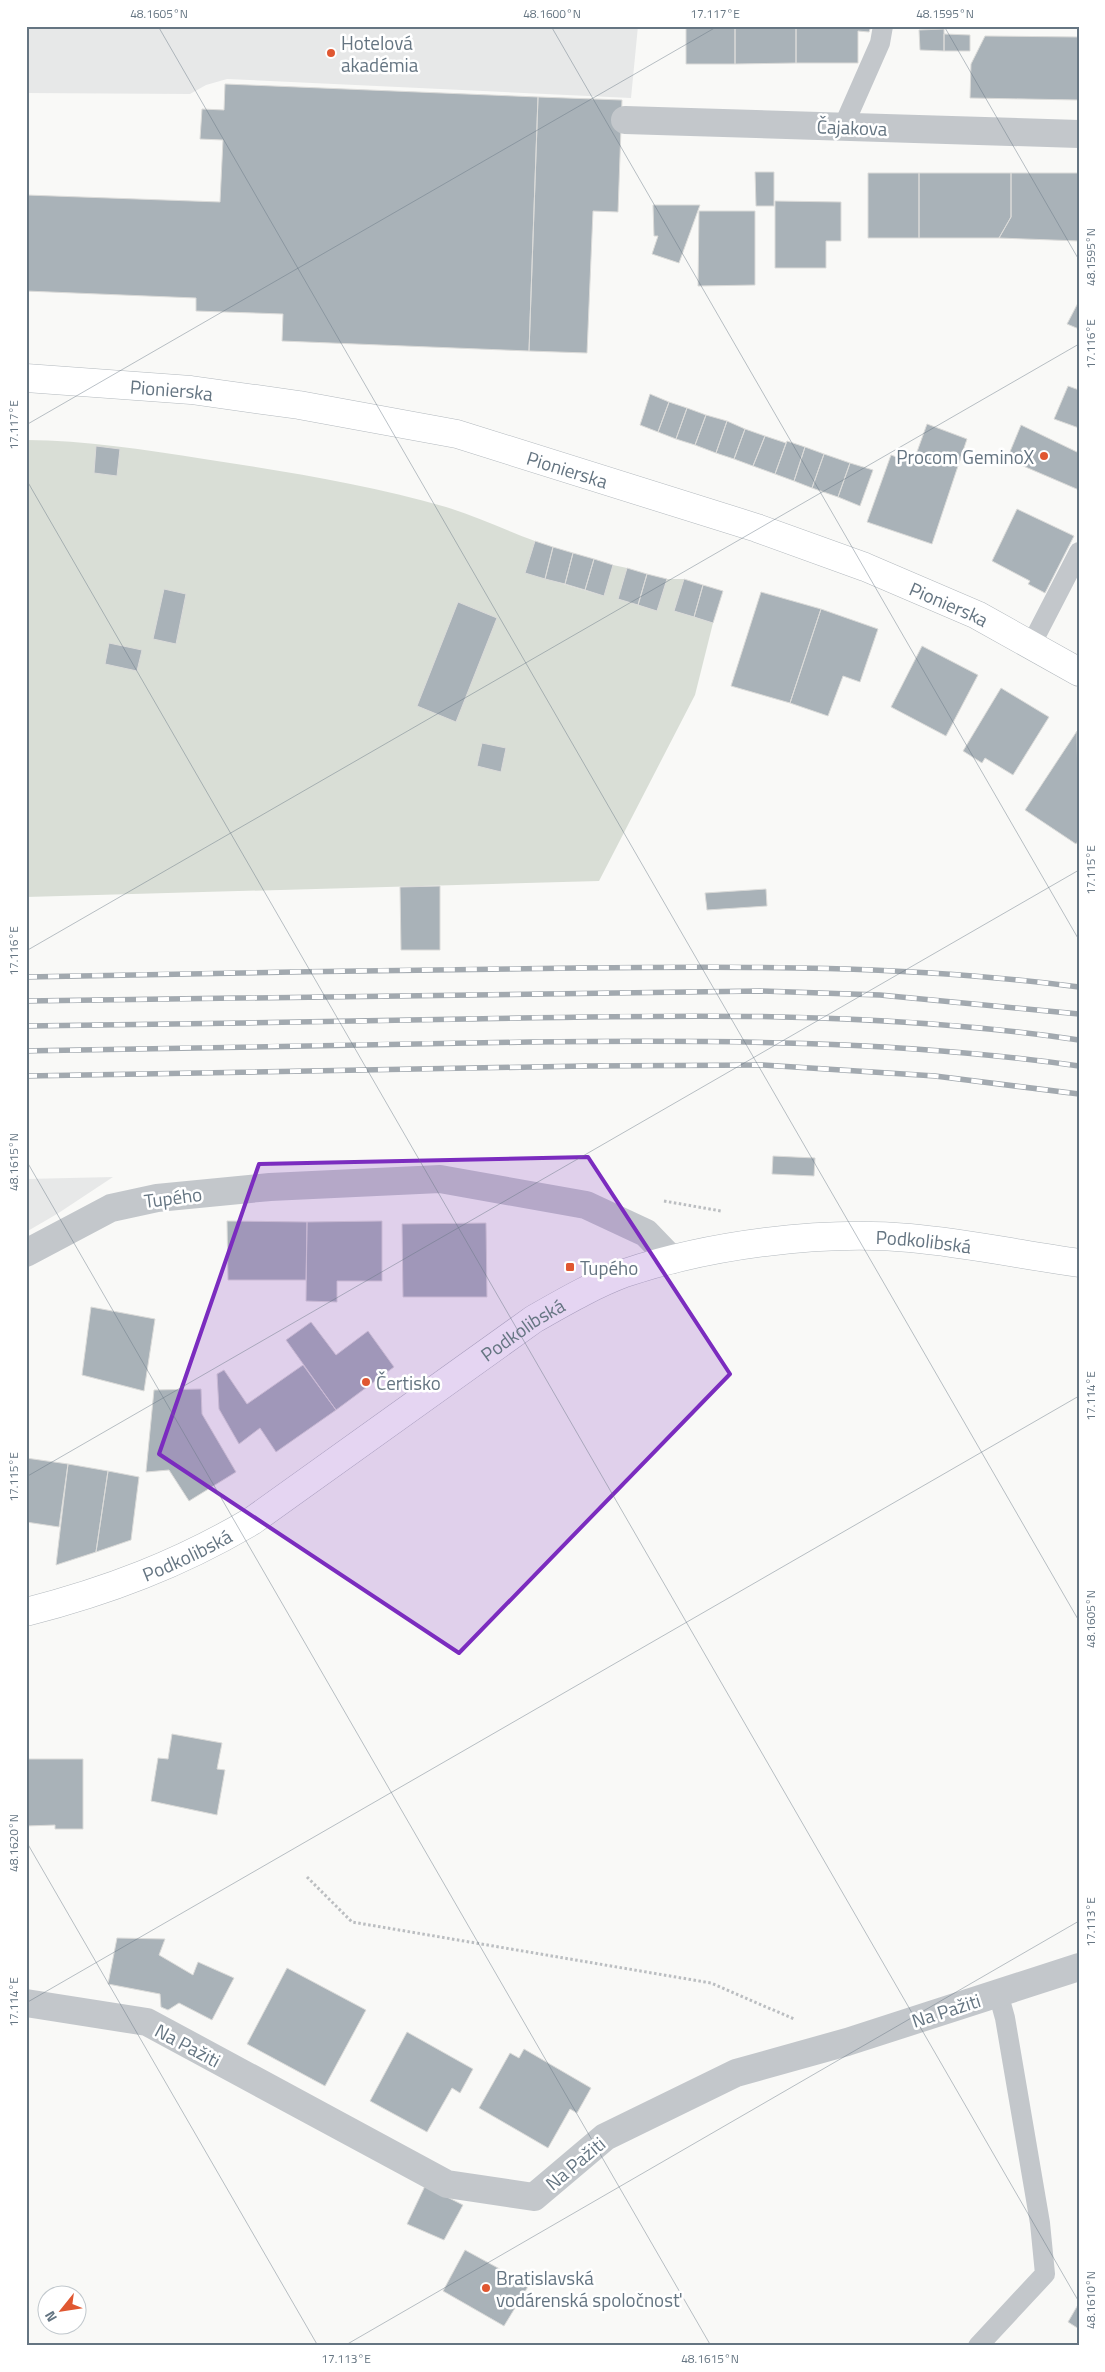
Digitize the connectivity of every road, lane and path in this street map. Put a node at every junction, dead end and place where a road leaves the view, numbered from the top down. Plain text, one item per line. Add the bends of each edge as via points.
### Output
1 (883, 26) edge
2 (625, 120) dead end
3 (843, 127) junction
4 (1079, 134) edge
5 (26, 378) edge
6 (1079, 552) edge
7 (1031, 645) junction
8 (1079, 672) edge
9 (26, 1253) edge
10 (672, 1260) junction
11 (1079, 1263) edge
12 (26, 1612) edge
13 (307, 1877) dead end
14 (1079, 1967) edge
15 (998, 1993) junction
16 (26, 2003) edge
17 (795, 2020) dead end
18 (978, 2346) edge

1 - 3 lane via 880,43
2 - 3 street, Čajakova
3 - 4 street, Čajakova
5 - 7 street, Pionierska via 200,392 317,408 457,434 748,526 865,567 977,615
6 - 7 lane
7 - 8 street, Pionierska
9 - 10 street, Tupého via 110,1208 157,1198 270,1187 440,1179 586,1205 646,1233
10 - 11 street, Podkolibská via 752,1244 840,1237 910,1238
10 - 12 street, Podkolibská via 625,1274 582,1292 534,1319 252,1521 210,1546 87,1596
13 - 17 path via 352,1922 711,1983
14 - 15 street, Na Pažiti
15 - 16 street, Na Pažiti via 847,2042 736,2073 604,2137 534,2197 447,2184 147,2022
15 - 18 lane via 1040,2223 1044,2274

